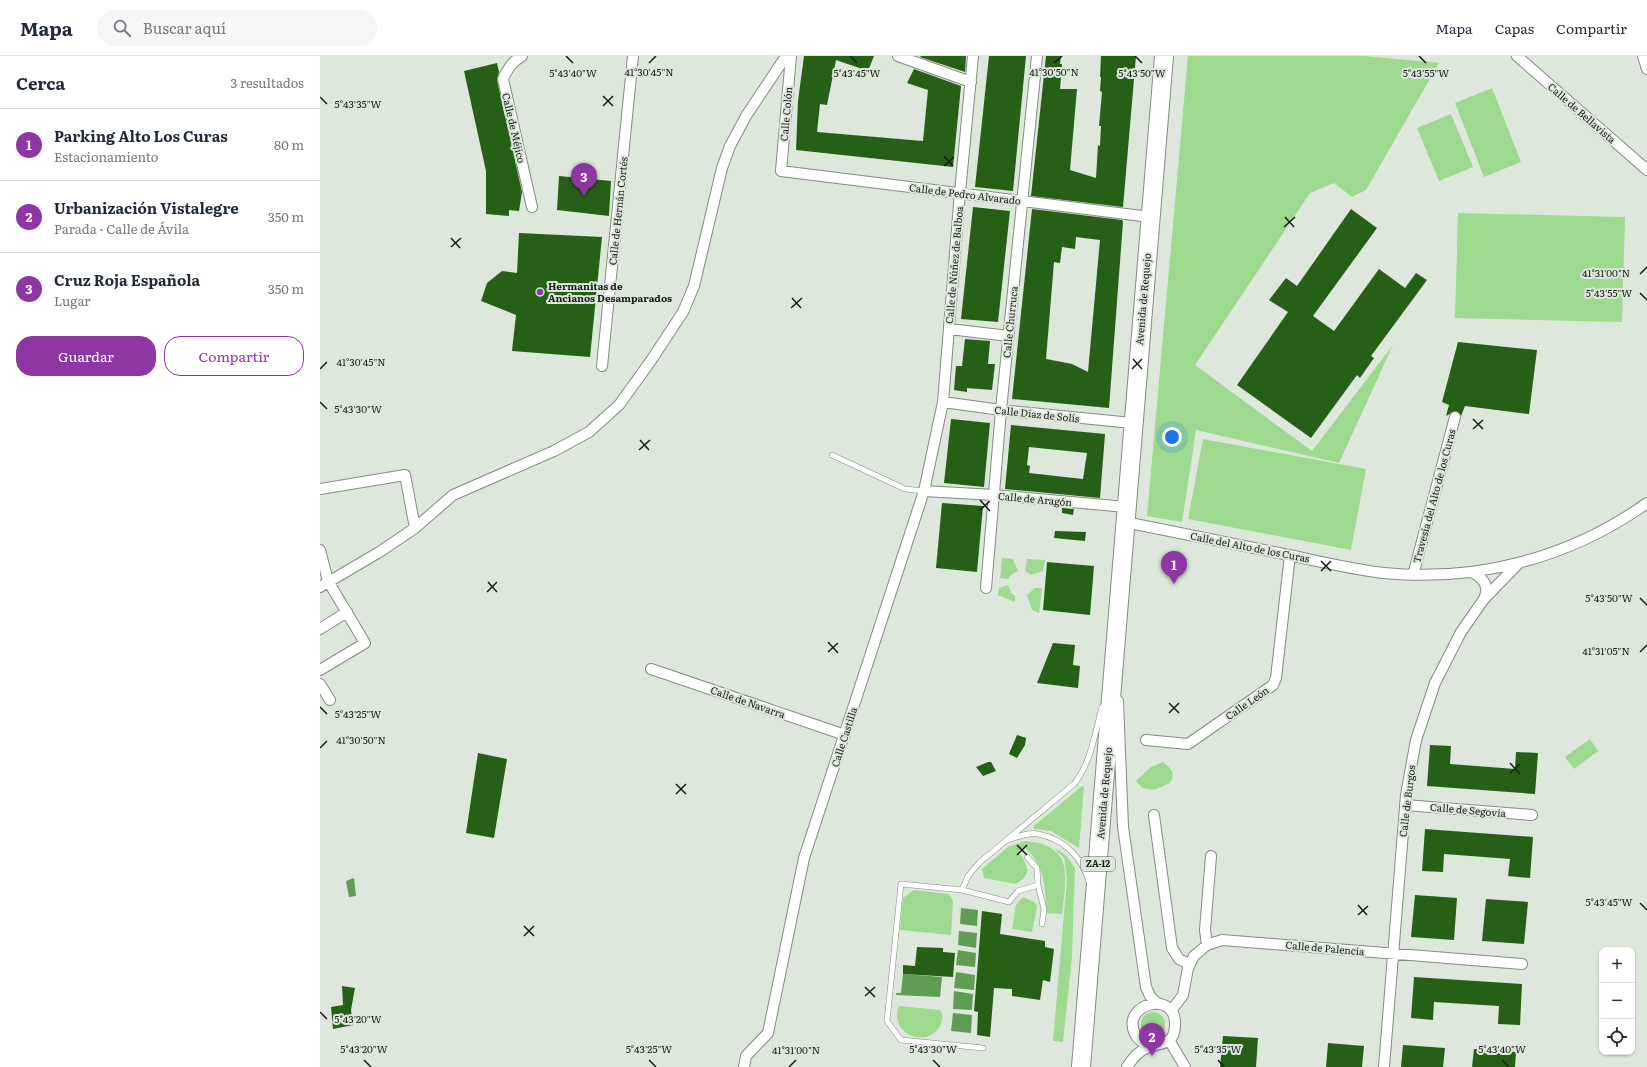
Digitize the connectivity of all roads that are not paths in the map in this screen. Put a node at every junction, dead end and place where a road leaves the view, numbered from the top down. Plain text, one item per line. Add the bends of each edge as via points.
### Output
1 (522, 56) edge
2 (633, 56) edge
3 (786, 56) edge
4 (791, 56) edge
5 (898, 56) edge
6 (973, 56) edge
7 (1037, 56) edge
8 (1164, 56) edge
9 (1517, 56) edge
10 (1643, 56) edge
11 (1647, 69) edge
12 (971, 82) junction
13 (1647, 170) edge
14 (781, 171) joint
15 (960, 192) junction
16 (1022, 201) junction
17 (532, 207) dead end
18 (1150, 217) junction
19 (949, 330) junction
20 (1009, 336) junction
21 (602, 366) dead end
22 (942, 402) junction
23 (1001, 410) junction
24 (1455, 417) dead end
25 (1132, 424) junction
26 (832, 454) dead end
27 (320, 489) edge
28 (924, 491) junction
29 (994, 495) junction
30 (1647, 503) edge
31 (1125, 514) junction
32 (415, 528) junction
33 (320, 550) edge
34 (1290, 555) junction
35 (1518, 564) junction
36 (1472, 572) junction
37 (1413, 575) junction
38 (324, 584) edge
39 (986, 588) dead end
40 (1484, 599) junction
41 (347, 612) junction
42 (320, 629) edge
43 (1115, 662) junction
44 (651, 669) dead end
45 (320, 670) edge
46 (320, 684) edge
47 (330, 700) dead end
48 (845, 735) junction
49 (1146, 740) dead end
50 (1405, 805) junction
51 (1154, 815) dead end
52 (1532, 815) dead end
53 (1005, 841) junction
54 (1211, 856) dead end
55 (1028, 857) dead end
56 (1038, 886) junction
57 (962, 890) junction
58 (1094, 900) junction
59 (1042, 924) dead end
60 (1207, 945) junction
61 (1394, 953) junction
62 (1189, 964) junction
63 (1522, 964) dead end
64 (1157, 1004) junction
65 (1171, 1011) junction
66 (1169, 1040) junction
67 (1152, 1046) junction
68 (983, 1048) dead end
69 (744, 1067) edge
70 (1081, 1067) edge
71 (1127, 1067) edge
72 (1185, 1067) edge
73 (1384, 1067) edge

1 - 17 street, Calle de Méjico via 508,68 503,79
2 - 21 street, Calle de Hernán Cortés
3 - 32 street via 746,116 730,146 722,168 694,286 683,312 619,406 589,432 554,451 453,495
4 - 14 street, Calle Colón
5 - 12 street
6 - 12 street, Calle de Núñez de Balboa
7 - 16 street, Calle Churruca
8 - 18 highway, Avenida de Requejo / ZA-12
9 - 13 street, Calle de Bellavista
10 - 11 street
12 - 15 street, Calle de Núñez de Balboa
14 - 15 street, Calle de Pedro Alvarado
15 - 16 street, Calle de Pedro Alvarado
15 - 19 street, Calle de Núñez de Balboa
16 - 18 street, Calle de Pedro Alvarado
16 - 20 street, Calle Churruca
18 - 25 highway, Avenida de Requejo / ZA-12
19 - 20 street
19 - 22 street, Calle de Núñez de Balboa
20 - 23 street, Calle Churruca
22 - 23 street, Calle Díaz de Solís
22 - 28 street, Calle Castilla
23 - 25 street, Calle Díaz de Solís
23 - 29 street, Calle Churruca
24 - 37 street, Travesía del Alto de los Curas
25 - 31 highway, Avenida de Requejo / ZA-12
26 - 28 lane, Calle de Aragón via 905,490
27 - 32 street via 405,475
28 - 29 street, Calle de Aragón
28 - 48 street, Calle Castilla
29 - 31 street, Calle de Aragón
29 - 39 street, Calle Churruca
30 - 35 street, Calle del Alto de los Curas via 1585,540
31 - 34 street, Calle del Alto de los Curas
31 - 43 highway, Avenida de Requejo / ZA-12
32 - 38 street via 381,552
33 - 38 street
34 - 37 street, Calle del Alto de los Curas via 1365,570
34 - 49 street, Calle León via 1276,678 1273,684 1188,744
35 - 36 street, Calle del Alto de los Curas
35 - 40 street, Calle de Burgos
36 - 37 street, Calle del Alto de los Curas
36 - 40 street via 1486,585
38 - 41 street
40 - 50 street, Calle de Burgos via 1456,642 1430,697 1414,749
41 - 42 street
41 - 45 street via 365,643
43 - 53 lane, Avenida de Requejo via 1081,776
43 - 58 highway, Avenida de Requejo / ZA-12
43 - 64 street via 1125,841 1146,987
44 - 48 street, Calle de Navarra
46 - 47 street
48 - 69 street, Calle Castilla via 804,858 768,1033 746,1056
50 - 52 street, Calle de Segovia
50 - 61 street, Calle de Burgos
51 - 62 street via 1172,948 1178,959
53 - 57 lane, Avenida de Requejo via 973,869
53 - 58 lane via 1023,835 1038,834 1068,846 1087,875
54 - 60 street via 1205,930
55 - 56 lane via 1037,868
56 - 57 lane via 1018,892 1009,902
56 - 59 lane via 1044,909
57 - 68 lane via 901,884 887,1021 900,1040
58 - 70 highway, Avenida de Requejo / ZA-12
60 - 61 street, Calle de Palencia via 1227,940
60 - 62 street, Calle de Palencia
61 - 63 street, Calle de Palencia
61 - 73 street, Calle de Burgos
62 - 65 street, Calle de Palencia via 1182,995
64 - 65 street via 1165,1005
64 - 67 street via 1142,1008 1133,1023 1138,1039
65 - 66 street via 1175,1025
66 - 67 street
66 - 72 street
67 - 71 street via 1138,1053

